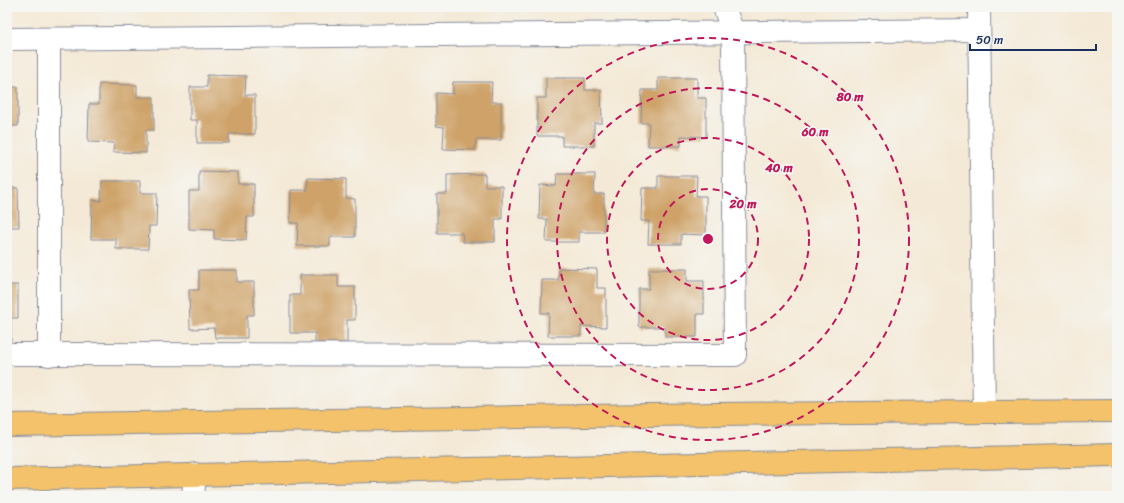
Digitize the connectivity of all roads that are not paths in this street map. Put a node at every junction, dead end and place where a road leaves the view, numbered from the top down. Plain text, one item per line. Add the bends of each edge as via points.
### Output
1 (724, 7) edge
2 (979, 7) edge
3 (979, 30) junction
4 (733, 32) junction
5 (7, 39) edge
6 (49, 39) junction
7 (7, 354) edge
8 (49, 355) junction
9 (1117, 411) edge
10 (984, 412) junction
11 (7, 425) edge
12 (1117, 455) edge
13 (195, 474) junction
14 (7, 479) edge
15 (193, 496) edge

1 - 4 street
2 - 3 street
3 - 4 street
3 - 10 street
4 - 6 street
4 - 8 street via 735,355
5 - 6 street
6 - 8 street
7 - 8 street
9 - 10 highway
10 - 11 highway
12 - 13 highway
13 - 14 highway
13 - 15 street

